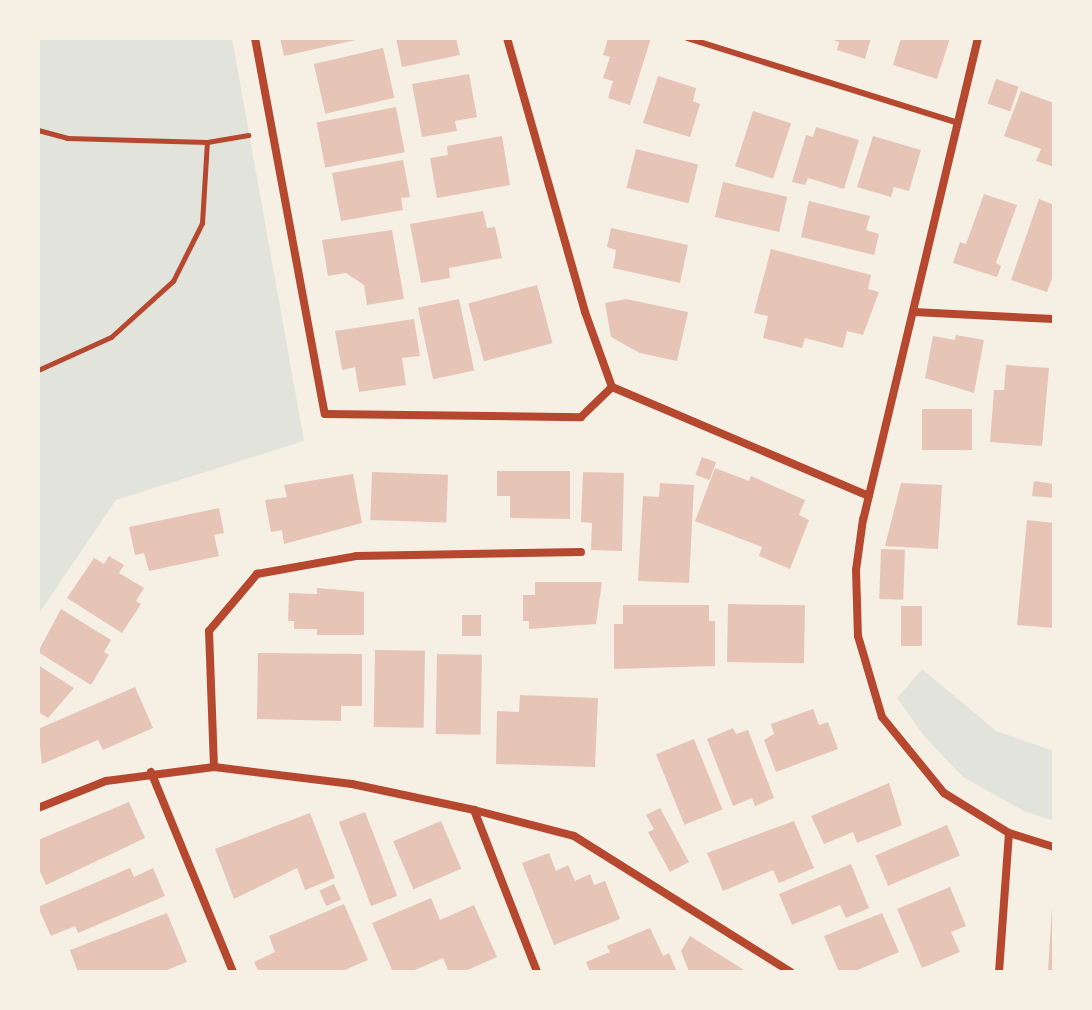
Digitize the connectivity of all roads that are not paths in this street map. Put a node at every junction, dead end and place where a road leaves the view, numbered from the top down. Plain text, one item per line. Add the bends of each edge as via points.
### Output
1 (255, 38) edge
2 (507, 38) edge
3 (687, 38) edge
4 (978, 38) edge
5 (958, 123) junction
6 (914, 312) junction
7 (1054, 319) edge
8 (612, 387) junction
9 (869, 496) junction
10 (581, 552) dead end
11 (214, 767) junction
12 (151, 772) junction
13 (38, 808) edge
14 (474, 810) junction
15 (1009, 833) junction
16 (1054, 847) edge
17 (233, 972) edge
18 (537, 972) edge
19 (791, 972) edge
20 (999, 972) edge

1 - 8 street via 325,414 581,417
2 - 8 street via 585,312
3 - 5 lane
4 - 5 street
5 - 6 street
6 - 7 street
6 - 9 street
8 - 9 street
9 - 15 street via 856,570 858,636 882,717 944,793
10 - 11 street via 357,556 257,574 209,631
11 - 12 street
11 - 14 street via 352,784
12 - 13 street via 106,781
12 - 17 street
14 - 18 street
14 - 19 street via 574,836
15 - 16 street
15 - 20 street

